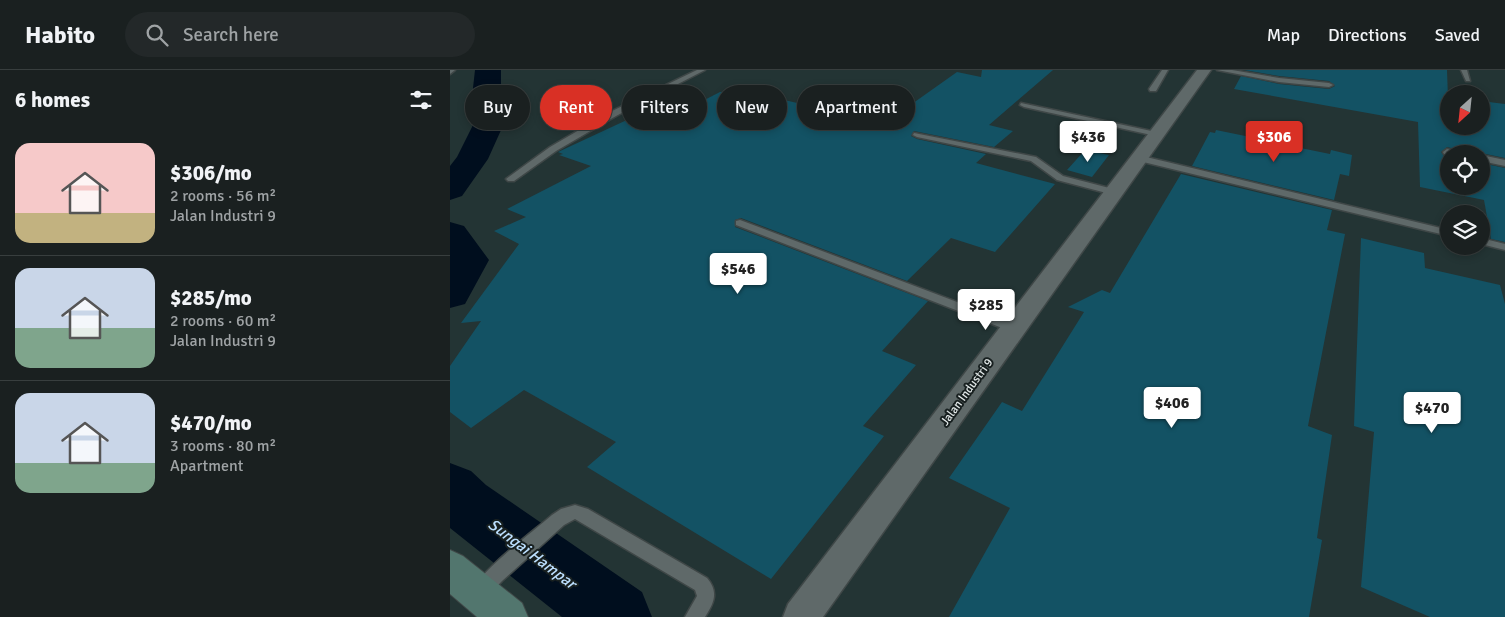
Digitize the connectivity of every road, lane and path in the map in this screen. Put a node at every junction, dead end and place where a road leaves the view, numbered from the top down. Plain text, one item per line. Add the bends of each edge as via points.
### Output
1 (702, 70) edge
2 (1165, 70) edge
3 (1206, 70) edge
4 (1464, 70) edge
5 (1468, 80) dead end
6 (1329, 85) dead end
7 (1153, 89) dead end
8 (1024, 105) dead end
9 (917, 134) dead end
10 (1156, 134) junction
11 (1138, 158) junction
12 (1490, 160) edge
13 (1505, 163) edge
14 (511, 179) dead end
15 (1114, 192) junction
16 (740, 223) dead end
17 (1440, 231) edge
18 (1490, 243) edge
19 (1505, 246) edge
20 (1014, 328) junction
21 (450, 569) edge
22 (488, 584) junction
23 (508, 617) edge
24 (694, 617) edge
25 (801, 617) edge

1 - 14 lane via 613,114 553,149
2 - 7 lane
3 - 6 lane
3 - 10 street, Jalan Industri 9
4 - 5 lane
8 - 10 lane
9 - 15 lane via 1038,160 1060,178
10 - 11 street, Jalan Industri 9
11 - 15 street, Jalan Industri 9
11 - 17 lane
12 - 13 lane
15 - 20 street, Jalan Industri 9
16 - 20 lane
18 - 19 lane
20 - 25 street, Jalan Industri 9
21 - 22 street
22 - 23 street
22 - 24 lane via 542,534 567,514 575,512 701,584 706,590 706,599

